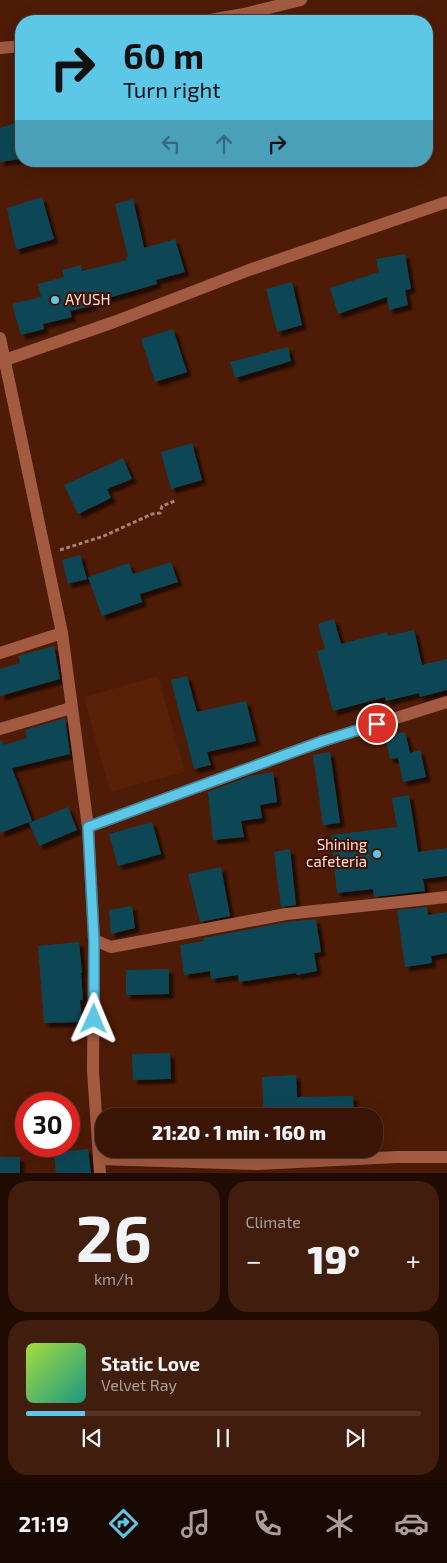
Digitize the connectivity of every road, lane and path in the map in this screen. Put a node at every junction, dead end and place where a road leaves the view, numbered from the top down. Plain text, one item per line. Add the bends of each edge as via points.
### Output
1 (301, 0) edge
2 (238, 15) edge
3 (15, 47) edge
4 (0, 48) edge
5 (447, 202) edge
6 (0, 338) edge
7 (5, 360) junction
8 (175, 501) dead end
9 (45, 555) junction
10 (62, 633) junction
11 (0, 653) edge
12 (447, 702) edge
13 (71, 708) junction
14 (0, 729) edge
15 (88, 827) junction
16 (447, 897) edge
17 (94, 940) junction
18 (96, 1108) edge
19 (447, 1157) edge
20 (99, 1158) joint
21 (377, 1158) edge
22 (383, 1158) edge
23 (100, 1173) edge

1 - 2 street
3 - 4 street
5 - 7 street via 249,270
6 - 7 street
7 - 9 street
8 - 9 path via 162,506 160,513
9 - 10 street
10 - 11 street
10 - 13 street
12 - 15 street via 323,741
13 - 14 street
13 - 15 street
15 - 17 street
16 - 17 street via 286,914 111,947
17 - 18 street
19 - 22 street
20 - 21 street via 258,1164
20 - 23 street

